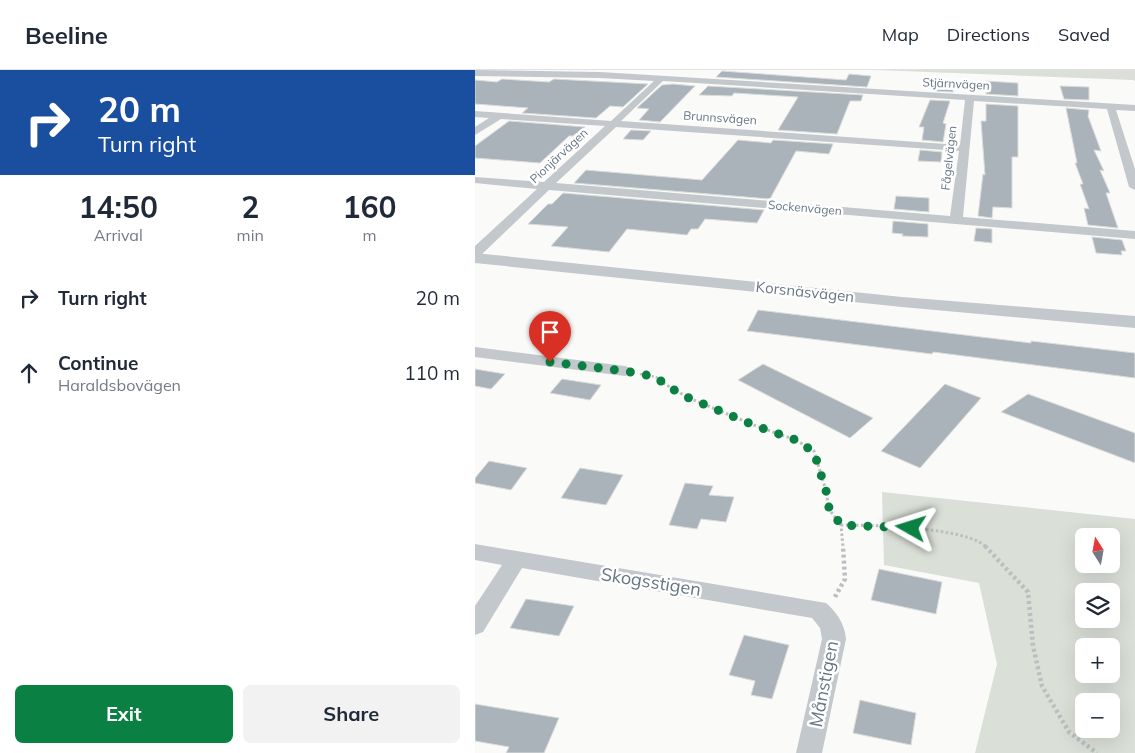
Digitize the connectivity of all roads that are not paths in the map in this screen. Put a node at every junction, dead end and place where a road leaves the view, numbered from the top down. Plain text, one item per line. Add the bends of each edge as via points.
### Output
1 (475, 74) edge
2 (661, 79) junction
3 (970, 98) junction
4 (1111, 107) junction
5 (1135, 108) edge
6 (475, 114) edge
7 (497, 116) junction
8 (614, 123) junction
9 (475, 132) edge
10 (964, 148) junction
11 (475, 180) edge
12 (548, 186) junction
13 (1135, 188) edge
14 (956, 221) junction
15 (1135, 236) edge
16 (475, 253) edge
17 (475, 258) edge
18 (1135, 322) edge
19 (475, 352) edge
20 (625, 371) road end
21 (475, 552) edge
22 (516, 560) junction
23 (826, 616) joint
24 (475, 625) edge
25 (809, 753) edge

1 - 2 street, Stjärnvägen via 584,74
2 - 3 street, Stjärnvägen
2 - 8 street, Pionjärvägen
3 - 4 street, Stjärnvägen
3 - 10 street, Fågelvägen
4 - 5 street, Stjärnvägen
4 - 13 street
6 - 7 street, Brunnsvägen
7 - 8 street, Brunnsvägen
7 - 9 street
8 - 10 street, Brunnsvägen
8 - 12 street, Pionjärvägen
10 - 14 street, Fågelvägen
11 - 12 street, Sockenvägen
12 - 14 street, Sockenvägen
12 - 16 street, Pionjärvägen
14 - 15 street, Sockenvägen
17 - 18 street, Korsnäsvägen via 902,302
19 - 20 street
21 - 22 street, Skogsstigen
22 - 23 street, Skogsstigen via 818,610
22 - 24 street
23 - 25 street, Månstigen via 834,638

